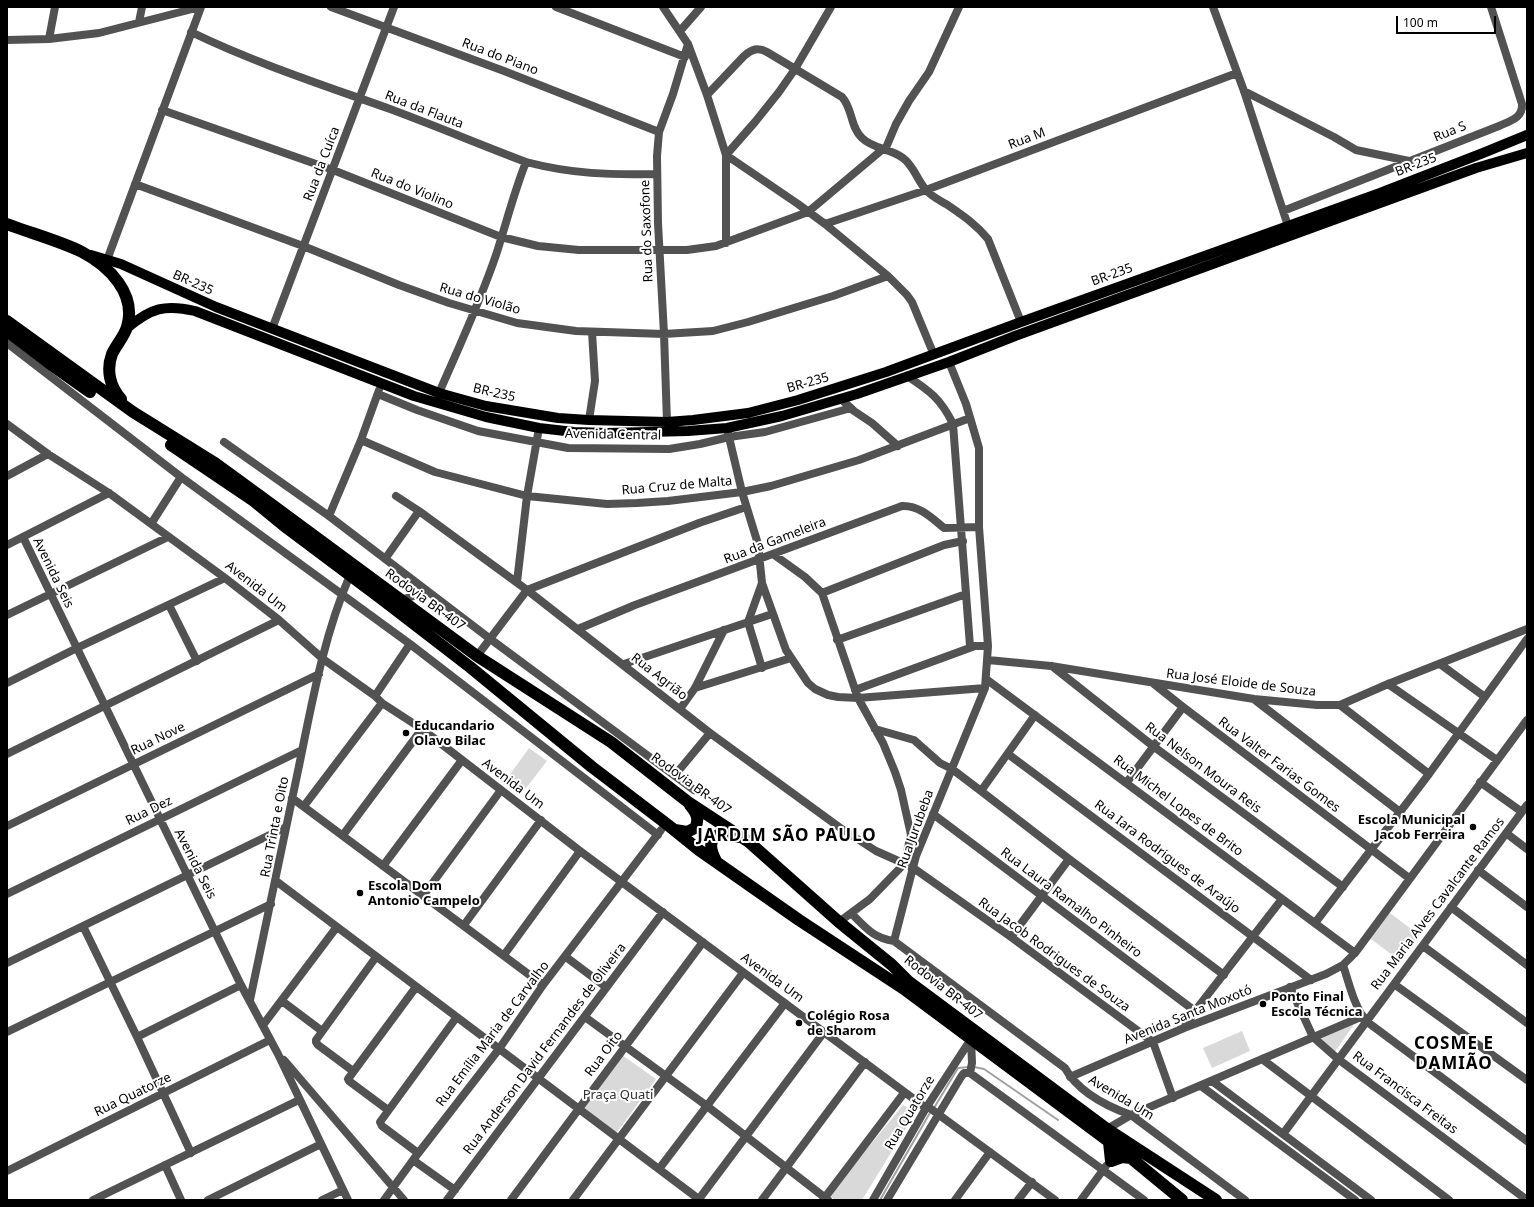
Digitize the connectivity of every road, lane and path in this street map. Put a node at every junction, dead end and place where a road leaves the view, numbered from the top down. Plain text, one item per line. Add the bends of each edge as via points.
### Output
1 (55, 7) edge
2 (142, 7) edge
3 (200, 7) edge
4 (331, 7) edge
5 (394, 7) edge
6 (556, 7) edge
7 (662, 7) edge
8 (701, 7) edge
9 (831, 7) edge
10 (959, 7) edge
11 (1213, 7) edge
12 (1491, 7) edge
13 (189, 8) edge
14 (139, 22) junction
15 (386, 27) junction
16 (680, 31) junction
17 (191, 32) junction
18 (49, 39) junction
19 (7, 40) edge
20 (688, 44) junction
21 (685, 57) junction
22 (795, 69) junction
23 (1237, 73) junction
24 (1244, 91) junction
25 (707, 95) junction
26 (359, 98) junction
27 (162, 110) junction
28 (659, 132) junction
29 (1527, 135) edge
30 (884, 150) junction
31 (1527, 153) edge
32 (726, 155) junction
33 (1409, 161) junction
34 (526, 162) junction
35 (333, 170) junction
36 (656, 174) junction
37 (135, 184) junction
38 (926, 190) junction
39 (1283, 211) junction
40 (808, 212) junction
41 (7, 224) edge
42 (825, 224) junction
43 (1288, 226) junction
44 (501, 237) junction
45 (726, 242) junction
46 (303, 246) junction
47 (659, 250) junction
48 (82, 252) junction
49 (107, 260) junction
50 (888, 276) junction
51 (476, 311) junction
52 (7, 321) edge
53 (1021, 322) junction
54 (127, 328) junction
55 (272, 329) junction
56 (7, 331) edge
57 (592, 332) junction
58 (664, 334) junction
59 (7, 343) edge
60 (934, 355) junction
61 (949, 362) junction
62 (907, 376) junction
63 (382, 383) junction
64 (439, 393) junction
65 (378, 394) junction
66 (841, 399) junction
67 (851, 408) junction
68 (133, 412) junction
69 (748, 413) junction
70 (970, 418) junction
71 (589, 420) junction
72 (667, 422) junction
73 (7, 424) edge
74 (751, 424) junction
75 (953, 424) junction
76 (539, 428) junction
77 (728, 433) junction
78 (361, 440) junction
79 (224, 442) dead end
80 (537, 442) junction
81 (898, 446) junction
82 (48, 454) junction
83 (7, 476) edge
84 (181, 476) junction
85 (742, 492) junction
86 (109, 494) junction
87 (396, 496) dead end
88 (528, 496) junction
89 (746, 507) junction
90 (419, 511) junction
91 (329, 516) junction
92 (151, 524) junction
93 (979, 527) junction
94 (962, 528) junction
95 (23, 537) junction
96 (168, 537) junction
97 (963, 541) junction
98 (7, 545) edge
99 (773, 554) junction
100 (385, 559) junction
101 (760, 560) junction
102 (350, 575) junction
103 (225, 578) junction
104 (517, 582) junction
105 (762, 583) junction
106 (527, 590) junction
107 (428, 592) junction
108 (822, 593) junction
109 (50, 594) junction
110 (342, 594) junction
111 (966, 594) junction
112 (400, 600) junction
113 (169, 605) junction
114 (772, 614) junction
115 (7, 615) edge
116 (279, 620) junction
117 (748, 622) junction
118 (578, 629) junction
119 (1527, 629) edge
120 (724, 630) junction
121 (490, 638) junction
122 (1527, 639) edge
123 (837, 640) junction
124 (410, 644) junction
125 (973, 646) junction
126 (988, 646) junction
127 (76, 648) junction
128 (477, 656) junction
129 (322, 658) junction
130 (791, 658) junction
131 (988, 660) junction
132 (196, 661) junction
133 (624, 664) junction
134 (1440, 664) junction
135 (1051, 666) junction
136 (762, 668) junction
137 (319, 674) junction
138 (986, 679) junction
139 (7, 683) edge
140 (1154, 683) junction
141 (1388, 684) junction
142 (695, 688) junction
143 (985, 688) junction
144 (856, 694) junction
145 (375, 696) junction
146 (1485, 697) junction
147 (1254, 699) junction
148 (382, 703) junction
149 (1340, 705) junction
150 (105, 706) junction
151 (1183, 707) junction
152 (680, 708) junction
153 (1035, 715) junction
154 (1527, 720) edge
155 (875, 729) junction
156 (422, 730) junction
157 (710, 733) junction
158 (1459, 734) junction
159 (1154, 746) junction
160 (302, 750) junction
161 (7, 754) edge
162 (1008, 754) junction
163 (462, 760) junction
164 (1497, 760) junction
165 (133, 764) junction
166 (952, 769) junction
167 (1429, 774) junction
168 (674, 775) junction
169 (1127, 782) junction
170 (1480, 782) junction
171 (501, 790) junction
172 (694, 790) dead end
173 (981, 791) junction
174 (292, 798) junction
175 (688, 802) junction
176 (304, 806) junction
177 (1525, 809) edge
178 (1400, 812) junction
179 (933, 814) junction
180 (160, 819) junction
181 (541, 820) junction
182 (7, 826) edge
183 (286, 827) junction
184 (674, 830) junction
185 (1506, 833) junction
186 (343, 835) junction
187 (749, 842) junction
188 (1371, 849) junction
189 (1527, 849) edge
190 (580, 851) junction
191 (1069, 859) junction
192 (716, 861) junction
193 (383, 866) junction
194 (908, 866) junction
195 (1478, 870) junction
196 (188, 874) junction
197 (1410, 878) junction
198 (276, 881) junction
199 (622, 882) junction
200 (1343, 887) junction
201 (7, 894) edge
202 (423, 896) junction
203 (1041, 896) junction
204 (1282, 898) junction
205 (271, 904) junction
206 (1451, 907) junction
207 (1527, 907) edge
208 (662, 912) junction
209 (851, 913) junction
210 (839, 922) junction
211 (1315, 923) junction
212 (464, 925) junction
213 (83, 926) junction
214 (336, 928) junction
215 (216, 931) junction
216 (1253, 936) junction
217 (1011, 937) junction
218 (894, 940) junction
219 (703, 942) junction
220 (1423, 946) junction
221 (1354, 953) junction
222 (504, 955) junction
223 (376, 957) junction
224 (566, 957) junction
225 (7, 963) edge
226 (1343, 965) junction
227 (1527, 965) edge
228 (743, 973) junction
229 (1224, 974) junction
230 (1311, 980) junction
231 (109, 982) junction
232 (1394, 984) junction
233 (241, 985) junction
234 (543, 985) junction
235 (416, 987) junction
236 (606, 987) junction
237 (1290, 987) junction
238 (250, 1000) junction
239 (282, 1001) junction
240 (785, 1003) junction
241 (1195, 1011) junction
242 (585, 1016) junction
243 (456, 1018) junction
244 (1365, 1018) junction
245 (1527, 1023) edge
246 (262, 1025) junction
247 (1184, 1028) junction
248 (322, 1031) junction
249 (7, 1032) edge
250 (824, 1032) junction
251 (137, 1037) junction
252 (1313, 1037) junction
253 (971, 1039) junction
254 (270, 1040) junction
255 (1153, 1042) junction
256 (625, 1046) junction
257 (499, 1049) junction
258 (278, 1054) junction
259 (1262, 1059) junction
260 (1338, 1059) junction
261 (865, 1062) junction
262 (353, 1072) junction
263 (966, 1074) junction
264 (666, 1076) junction
265 (1070, 1077) junction
266 (539, 1079) junction
267 (1212, 1080) junction
268 (1527, 1080) edge
269 (1201, 1086) junction
270 (164, 1093) junction
271 (904, 1093) junction
272 (1311, 1096) junction
273 (1173, 1098) junction
274 (299, 1100) junction
275 (707, 1106) junction
276 (927, 1107) junction
277 (578, 1109) junction
278 (388, 1110) junction
279 (938, 1114) junction
280 (1131, 1115) junction
281 (1107, 1129) junction
282 (1283, 1134) junction
283 (746, 1136) junction
284 (619, 1139) junction
285 (1527, 1141) edge
286 (321, 1144) junction
287 (1113, 1145) junction
288 (990, 1152) junction
289 (191, 1153) junction
290 (416, 1156) junction
291 (1131, 1158) junction
292 (164, 1165) junction
293 (1107, 1165) junction
294 (786, 1166) junction
295 (659, 1169) junction
296 (7, 1171) edge
297 (1032, 1182) junction
298 (393, 1187) junction
299 (343, 1190) junction
300 (455, 1190) junction
301 (700, 1199) edge
302 (825, 1199) edge
303 (93, 1200) edge
304 (181, 1200) edge
305 (208, 1200) edge
306 (322, 1200) edge
307 (348, 1200) edge
308 (384, 1200) edge
309 (404, 1200) edge
310 (447, 1200) edge
311 (511, 1200) edge
312 (573, 1200) edge
313 (762, 1200) edge
314 (873, 1200) edge
315 (887, 1200) edge
316 (955, 1200) edge
317 (1018, 1200) edge
318 (1055, 1200) edge
319 (1081, 1200) edge
320 (1144, 1200) edge
321 (1182, 1200) edge
322 (1216, 1200) edge
323 (1245, 1200) edge
324 (1355, 1200) edge
325 (1371, 1200) edge
326 (1449, 1200) edge
327 (1527, 1200) edge

1 - 18 street
2 - 14 street
3 - 13 street
3 - 17 street
4 - 15 street, Rua do Piano
5 - 15 street, Rua da Cuíca
6 - 21 street
7 - 16 street
8 - 16 street
9 - 22 street
10 - 30 street via 929,72 909,101
11 - 23 street
12 - 33 street, Rua S via 1522,104 1520,114 1499,126
13 - 14 street
14 - 18 street via 99,33
15 - 26 street, Rua da Cuíca
15 - 28 street, Rua do Piano
16 - 20 street
17 - 26 street, Rua da Flauta via 247,57
17 - 27 street
18 - 19 street
20 - 21 street, Rua do Saxofone
20 - 25 street
21 - 28 street, Rua do Saxofone
22 - 25 street via 767,52 755,49 749,51
22 - 30 street via 842,98 848,106 858,135
22 - 32 street via 768,106
23 - 24 street
23 - 38 street, Rua M
24 - 33 street via 1356,150
24 - 39 street
25 - 32 street
26 - 34 street, Rua da Flauta
26 - 35 street, Rua da Cuíca
27 - 35 street, Rua do Violino
27 - 37 street
28 - 36 street, Rua do Saxofone
29 - 43 main road, BR-235 / BR-235
30 - 38 street via 894,152 903,158
30 - 40 street, Rua do Violino
31 - 61 main road, BR-235 / BR-235 via 1476,168
32 - 40 street
32 - 45 street
33 - 39 street, Rua S
34 - 36 street, Rua da Flauta via 581,173
34 - 44 street
35 - 44 street, Rua do Violino
35 - 46 street, Rua da Cuíca
36 - 47 street, Rua do Saxofone
37 - 46 street, Rua do Violão
37 - 49 street
38 - 42 street, Rua M
38 - 53 street via 974,224 988,240
39 - 43 street
40 - 42 street
40 - 45 street, Rua do Violino
41 - 48 highway
42 - 50 street
43 - 53 main road, BR-235 / BR-235
44 - 47 street, Rua do Violino via 538,246 579,250
44 - 51 street
45 - 47 street, Rua do Violino via 703,248
46 - 51 street, Rua do Violão via 399,285
46 - 55 street, Rua da Cuíca
47 - 58 street, Rua do Saxofone
48 - 49 main road, BR-235 / BR-235
48 - 54 highway via 108,271 121,285 129,311
49 - 55 main road, BR-235 / BR-235
50 - 58 street, Rua do Violão via 833,296 728,328
50 - 60 street via 912,302
51 - 57 street, Rua do Violão via 517,323
51 - 64 street
52 - 68 highway
53 - 60 main road, BR-235 / BR-235
54 - 63 main road, BR-235 / BR-235 via 159,309 175,307 195,312
54 - 68 highway via 112,354 110,374 116,394
55 - 64 main road, BR-235 / BR-235
56 - 102 highway, Rodovia BR-407 via 88,391 236,487
57 - 58 street, Rua do Violão
57 - 71 street via 595,381
58 - 72 street, Rua do Saxofone
59 - 84 street
60 - 69 main road, BR-235 / BR-235 via 846,386
61 - 62 main road, BR-235 / BR-235
61 - 70 street
62 - 66 main road, BR-235 / BR-235
62 - 75 street via 934,395
63 - 65 street
63 - 76 main road, BR-235 / BR-235 via 414,396 486,417
64 - 71 main road, BR-235 / BR-235 via 511,411
65 - 78 street
65 - 80 street, Avenida Central via 478,431
66 - 67 street
66 - 74 main road, BR-235 / BR-235
67 - 77 street, Avenida Central via 765,432
67 - 81 street
68 - 112 highway, Rodovia BR-407 via 215,463
69 - 72 main road, BR-235 / BR-235
69 - 74 main road
70 - 75 street, Rua Cruz de Malta
70 - 93 street via 979,448
71 - 72 main road, BR-235 / BR-235
73 - 82 street, Avenida Um
74 - 77 main road, BR-235 / BR-235
75 - 81 street, Rua Cruz de Malta
75 - 94 street
76 - 77 main road, BR-235 / BR-235 via 608,433
76 - 80 street
77 - 80 street, Avenida Central via 700,444 669,449 568,448
77 - 85 street
78 - 88 street, Rua Cruz de Malta via 436,472
78 - 91 street
79 - 91 street
80 - 88 street
81 - 85 street, Rua Cruz de Malta via 813,474
82 - 83 street
82 - 86 street, Avenida Um
84 - 92 street
84 - 110 street
85 - 88 street, Rua Cruz de Malta via 668,502 607,504
85 - 89 street
86 - 92 street, Avenida Um
86 - 95 street
87 - 90 street, Rua Agrião
88 - 104 street
89 - 101 street via 758,544
89 - 106 street via 677,531
90 - 100 street
90 - 104 street, Rua Agrião
91 - 100 street
92 - 96 street, Avenida Um
93 - 94 street, Rua da Gameleira
93 - 126 street, Rua Jurubeba
94 - 97 street
94 - 99 street, Rua da Gameleira via 944,528 922,511 911,506 902,506
95 - 98 street
95 - 109 street, Avenida Seis
96 - 103 street, Avenida Um
96 - 109 street
97 - 108 street via 944,545
97 - 111 street
99 - 101 street, Rua da Gameleira
99 - 108 street
100 - 107 street
101 - 105 street
101 - 118 street, Rua da Gameleira via 635,605
102 - 110 street, Rua Trinta e Oito
102 - 184 highway, Rodovia BR-407
103 - 113 street
103 - 116 street, Avenida Um
104 - 106 street, Rua Agrião
105 - 114 street
105 - 117 street
106 - 118 street, Rua Agrião
106 - 121 street
107 - 112 street
107 - 121 street
108 - 123 street
109 - 115 street
109 - 127 street, Avenida Seis
110 - 124 street
110 - 129 street, Rua Trinta e Oito
111 - 123 street
111 - 125 street
112 - 128 highway, Rodovia BR-407
113 - 127 street
113 - 132 street
114 - 117 street
114 - 130 street
116 - 129 street, Avenida Um
116 - 132 street
117 - 120 street
117 - 136 street
118 - 133 street, Rua Agrião
119 - 134 street, Rua José Eloide de Souza
120 - 133 street
120 - 142 street
121 - 128 street
121 - 168 street
122 - 146 street
123 - 144 street
124 - 145 street
124 - 199 street, Rua Emília Maria de Carvalho via 659,832
125 - 126 street
125 - 144 street
126 - 131 street, Rua Jurubeba
127 - 139 street
127 - 150 street, Avenida Seis
128 - 175 highway, Rodovia BR-407 via 611,742
129 - 137 street, Rua Trinta e Oito
129 - 145 street, Avenida Um
130 - 136 street
130 - 144 street via 815,689 838,697
131 - 135 street, Rua José Eloide de Souza
131 - 138 street, Rua Jurubeba
132 - 150 street
133 - 152 street, Rua Agrião
134 - 141 street, Rua José Eloide de Souza
134 - 146 street
135 - 140 street, Rua José Eloide de Souza
135 - 159 street, Rua Nelson Moura Reis
136 - 142 street
137 - 160 street, Rua Trinta e Oito
137 - 165 street, Rua Nove
138 - 143 street, Rua Jurubeba
138 - 153 street, Rua Michel Lopes de Brito
140 - 147 street, Rua José Eloide de Souza
140 - 151 street, Rua Valter Farias Gomes
141 - 149 street, Rua José Eloide de Souza
141 - 158 street
142 - 152 street
143 - 144 street
143 - 166 street, Rua Jurubeba
144 - 155 street
145 - 148 street, Avenida Um
146 - 158 street
147 - 149 street, Rua José Eloide de Souza
147 - 178 street
148 - 156 street, Avenida Um
148 - 176 street
149 - 167 street
150 - 161 street
150 - 165 street, Avenida Seis
151 - 159 street
151 - 188 street, Rua Valter Farias Gomes
152 - 157 street, Rua Agrião
153 - 162 street
153 - 169 street, Rua Michel Lopes de Brito
154 - 164 street, Avenida Santa Moxotó
155 - 166 street via 914,740 940,763
155 - 194 street via 895,772 908,816 911,834
156 - 163 street, Avenida Um
156 - 186 street
157 - 168 street
157 - 194 street, Rua Agrião via 876,852
158 - 164 street
158 - 167 street
159 - 169 street
159 - 200 street, Rua Nelson Moura Reis
160 - 174 street, Rua Trinta e Oito
160 - 180 street, Rua Dez
162 - 173 street
162 - 216 street, Rua Iara Rodrigues de Araújo
163 - 171 street, Avenida Um
163 - 193 street
164 - 170 street, Avenida Santa Moxotó
165 - 180 street, Avenida Seis
165 - 182 street, Rua Nove
166 - 173 street
166 - 179 street, Rua Jurubeba
167 - 178 street
168 - 172 street
169 - 204 street, Rua Michel Lopes de Brito
170 - 177 street
170 - 197 street, Avenida Santa Moxotó
171 - 181 street, Avenida Um
171 - 202 street
173 - 191 street
174 - 176 street
174 - 183 street, Rua Trinta e Oito
175 - 184 highway via 697,816 696,828 687,832
175 - 187 highway, Rodovia BR-407
176 - 186 street
177 - 185 street, Rua Maria Alves Cavalcante Ramos
178 - 188 street
179 - 194 street, Rua Jurubeba
179 - 203 street, Rua Laura Ramalho Pinheiro
180 - 196 street, Avenida Seis
180 - 201 street, Rua Dez
181 - 190 street, Avenida Um
181 - 212 street
183 - 196 street
183 - 198 street, Rua Trinta e Oito
184 - 192 highway, Rodovia BR-407
185 - 189 street
185 - 195 street, Rua Maria Alves Cavalcante Ramos
186 - 193 street
187 - 192 highway via 724,833 716,836 710,843
187 - 210 highway, Rodovia BR-407
188 - 197 street, Rua Valter Farias Gomes
188 - 200 street
190 - 199 street, Avenida Um
190 - 222 street
191 - 203 street
191 - 229 street
192 - 253 highway, Rodovia BR-407 via 805,924 889,978
193 - 202 street
194 - 209 street
194 - 217 street, Rua Jacob Rodrigues de Souza
194 - 218 street, Rua Jurubeba via 907,895
195 - 206 street, Rua Maria Alves Cavalcante Ramos
195 - 207 street
196 - 213 street
196 - 215 street, Avenida Seis
197 - 221 street, Avenida Santa Moxotó
198 - 205 street, Rua Trinta e Oito
198 - 214 street
199 - 208 street, Avenida Um
199 - 224 street, Rua Emília Maria de Carvalho
200 - 211 street
202 - 212 street
203 - 217 street
203 - 241 street, Rua Laura Ramalho Pinheiro
204 - 211 street, Rua Michel Lopes de Brito
204 - 216 street
205 - 215 street
205 - 238 street, Rua Trinta e Oito
206 - 220 street, Rua Maria Alves Cavalcante Ramos
206 - 227 street
208 - 219 street, Avenida Um
208 - 236 street, Rua Anderson David Fernandes de Oliveira
209 - 210 street
209 - 218 street via 870,933 883,939
210 - 281 highway, Rodovia BR-407 via 908,981
211 - 221 street, Rua Michel Lopes de Brito
212 - 222 street
213 - 225 street
213 - 231 street
214 - 223 street
214 - 239 street
215 - 231 street
215 - 233 street, Avenida Seis
216 - 229 street
216 - 230 street, Rua Iara Rodrigues de Araújo
217 - 255 street, Rua Jacob Rodrigues de Souza
218 - 265 street, Avenida Um via 1065,1068
219 - 228 street, Avenida Um
219 - 256 street, Rua Oito
220 - 232 street, Rua Maria Alves Cavalcante Ramos
220 - 245 street
221 - 226 street, Avenida Santa Moxotó
222 - 234 street
223 - 235 street
223 - 248 street
224 - 234 street, Rua Emília Maria de Carvalho
224 - 236 street
226 - 230 street, Avenida Santa Moxotó
226 - 244 street
228 - 240 street, Avenida Um
228 - 264 street
229 - 241 street
230 - 237 street, Avenida Santa Moxotó
231 - 249 street
231 - 251 street
232 - 244 street, Rua Maria Alves Cavalcante Ramos
232 - 268 street
233 - 238 street, Avenida Seis
233 - 251 street
234 - 257 street, Rua Emília Maria de Carvalho
235 - 243 street
235 - 262 street
236 - 242 street, Rua Anderson David Fernandes de Oliveira
237 - 247 street, Avenida Santa Moxotó
237 - 252 street, Rua Francisca Freitas
238 - 246 street, Avenida Seis
239 - 246 street
239 - 248 street
240 - 250 street, Avenida Um
240 - 275 street
241 - 247 street
242 - 256 street
242 - 266 street, Rua Anderson David Fernandes de Oliveira
243 - 257 street
243 - 278 street
244 - 252 street
244 - 260 street, Rua Maria Alves Cavalcante Ramos
244 - 285 street
246 - 254 street, Avenida Seis
247 - 255 street, Avenida Santa Moxotó
248 - 262 street via 316,1041 317,1044
250 - 261 street, Avenida Um
250 - 283 street
251 - 270 street
252 - 259 street
252 - 260 street, Rua Francisca Freitas
253 - 263 street via 972,1063
253 - 276 street, Rua Quatorze
253 - 287 highway, Rodovia BR-407
254 - 258 street, Avenida Seis
254 - 270 street, Rua Quatorze
255 - 265 street, Avenida Santa Moxotó
255 - 273 street
256 - 264 street
256 - 277 street, Rua Oito
257 - 266 street
257 - 290 street, Rua Emília Maria de Carvalho
258 - 274 street, Avenida Seis
258 - 298 street
259 - 267 street
259 - 272 street
260 - 272 street, Rua Maria Alves Cavalcante Ramos
260 - 327 street, Rua Francisca Freitas
261 - 271 street, Avenida Um
261 - 294 street
262 - 278 street via 348,1079
263 - 279 street
263 - 293 street
264 - 275 street
264 - 284 street
265 - 280 street, Avenida Um via 1111,1108
266 - 277 street
266 - 300 street, Rua Anderson David Fernandes de Oliveira
267 - 269 street
267 - 282 street
269 - 273 street
269 - 324 street
270 - 289 street
270 - 296 street, Rua Quatorze
271 - 276 street, Avenida Um
271 - 302 street
272 - 282 street, Rua Maria Alves Cavalcante Ramos
272 - 326 street
273 - 280 street
274 - 286 street, Avenida Seis
274 - 289 street
275 - 283 street
275 - 295 street
276 - 279 street, Avenida Um
276 - 314 street, Rua Quatorze
277 - 284 street
277 - 311 street, Rua Oito
278 - 290 street via 380,1122 382,1126
279 - 288 street, Avenida Um
279 - 315 street
280 - 281 street
280 - 323 street, Avenida Um
281 - 322 highway, Rodovia BR-407
282 - 325 street
283 - 294 street
283 - 301 street
284 - 295 street
284 - 312 street
286 - 299 street, Avenida Seis
286 - 305 street
287 - 291 highway, Rodovia BR-407
287 - 293 highway
288 - 297 street, Avenida Um
288 - 316 street
289 - 292 street
290 - 298 street, Rua Emília Maria de Carvalho
290 - 300 street
291 - 293 highway via 1119,1158
291 - 321 highway, Rodovia BR-407
292 - 303 street
292 - 304 street
293 - 319 street
293 - 320 street
294 - 302 street
294 - 313 street
295 - 301 street
297 - 317 street
297 - 318 street, Avenida Um
298 - 308 street, Rua Emília Maria de Carvalho
298 - 309 street
299 - 306 street
299 - 307 street, Avenida Seis
300 - 310 street, Rua Anderson David Fernandes de Oliveira

